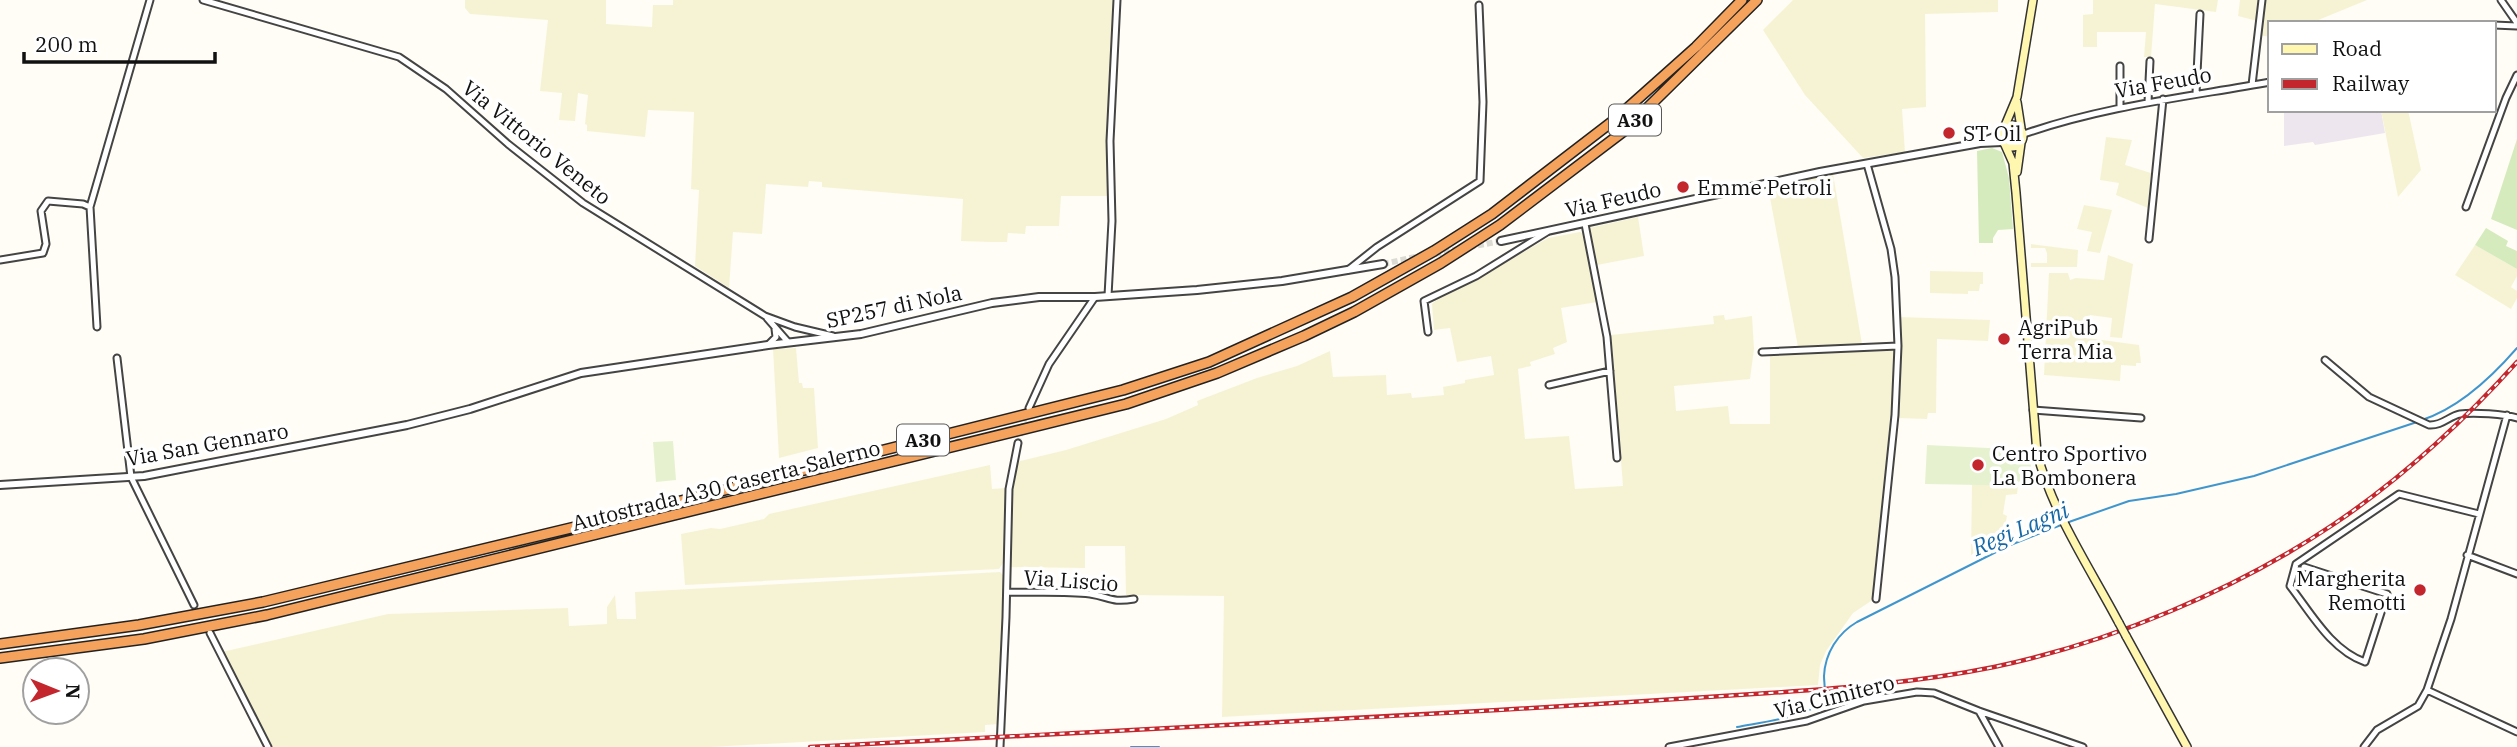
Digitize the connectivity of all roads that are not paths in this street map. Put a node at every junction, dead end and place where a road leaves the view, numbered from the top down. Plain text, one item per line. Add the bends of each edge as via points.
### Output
1 (150, 0) edge
2 (203, 0) edge
3 (1117, 0) edge
4 (1741, 0) edge
5 (1757, 0) edge
6 (2033, 0) edge
7 (2262, 0) edge
8 (2501, 0) edge
9 (1479, 5) dead end
10 (2200, 14) dead end
11 (2511, 15) junction
12 (2496, 25) edge
13 (2517, 25) edge
14 (2150, 61) dead end
15 (2120, 66) dead end
16 (2517, 75) edge
17 (2268, 82) edge
18 (2252, 85) junction
19 (2196, 93) junction
20 (2017, 97) junction
21 (2163, 99) junction
22 (2148, 102) junction
23 (2120, 107) junction
24 (2022, 131) junction
25 (2003, 137) junction
26 (2021, 143) junction
27 (1867, 164) junction
28 (2016, 193) junction
29 (90, 207) junction
30 (2466, 207) dead end
31 (1585, 224) junction
32 (1547, 232) junction
33 (2149, 239) dead end
34 (1501, 241) tunnel mouth
35 (0, 260) edge
36 (1383, 264) tunnel mouth
37 (1348, 270) junction
38 (1108, 296) junction
39 (1096, 297) junction
40 (765, 316) junction
41 (774, 326) junction
42 (97, 327) dead end
43 (1428, 332) dead end
44 (839, 338) junction
45 (788, 342) junction
46 (768, 345) junction
47 (1898, 346) junction
48 (1762, 352) dead end
49 (117, 358) dead end
50 (2325, 360) dead end
51 (1610, 371) junction
52 (1549, 385) dead end
53 (1028, 408) tunnel mouth
54 (2033, 410) junction
55 (2507, 415) junction
56 (2141, 418) dead end
57 (2517, 418) edge
58 (419, 421) joint
59 (1017, 443) tunnel mouth
60 (1617, 458) dead end
61 (131, 477) junction
62 (0, 485) edge
63 (2479, 514) junction
64 (2467, 555) junction
65 (2304, 567) dead end
66 (2517, 574) edge
67 (1007, 592) junction
68 (1134, 599) dead end
69 (1876, 599) dead end
70 (194, 605) dead end
71 (209, 633) dead end
72 (0, 644) edge
73 (0, 658) edge
74 (2427, 690) junction
75 (1979, 711) junction
76 (2517, 732) edge
77 (2187, 745) edge
78 (268, 747) edge
79 (999, 747) edge
80 (1669, 747) edge
81 (1999, 747) edge
82 (2082, 747) edge
83 (2364, 747) edge

1 - 29 street
2 - 40 street, Via Vittorio Veneto via 399,57 446,89 583,203
3 - 38 street
4 - 72 highway, Autostrada A30 Caserta-Salerno / A30 via 1613,121 1492,214 1352,297 1209,362 1123,390 263,602
5 - 73 highway, Autostrada A30 Caserta-Salerno / A30 via 1624,131 1500,225 1354,312 1217,373 1126,404 267,615 144,639
6 - 20 main road
7 - 18 street
8 - 11 street
9 - 37 street via 1480,181
10 - 19 street
11 - 12 street
11 - 13 street
12 - 13 street
14 - 22 street
15 - 23 street
16 - 30 street
17 - 18 street, Via Feudo
18 - 19 street, Via Feudo
19 - 21 street, Via Feudo
20 - 24 main road
20 - 25 main road
21 - 22 street, Via Feudo
21 - 33 street
22 - 23 street, Via Feudo
23 - 24 street, Via Feudo
24 - 25 main road via 2010,124
24 - 26 main road
25 - 26 main road via 2015,147
25 - 27 street, Via Feudo
25 - 28 main road via 2013,163
26 - 28 main road
27 - 31 street, Via Feudo
27 - 47 street via 1891,248
28 - 54 main road
29 - 35 street via 48,201 41,211 43,253
29 - 42 street
31 - 32 street, Via Feudo
31 - 51 street
32 - 34 street, Via Feudo
32 - 43 street via 1476,276 1424,301
36 - 37 street, SP257 di Nola
37 - 38 street, SP257 di Nola via 1282,281
38 - 39 street, SP257 di Nola
39 - 44 street, SP257 di Nola via 992,303
39 - 53 street via 1049,364
40 - 41 street
40 - 44 street, Via Vittorio Veneto
41 - 45 street
41 - 46 street via 776,337
44 - 45 street, SP257 di Nola
45 - 46 street, SP257 di Nola
46 - 58 street, SP257 di Nola via 581,373
47 - 48 street
47 - 69 street
49 - 61 street
50 - 55 street via 2369,397 2429,425 2462,414
51 - 52 street
51 - 60 street
54 - 56 street
54 - 77 main road, bridge via 2037,453 2058,511
55 - 57 street
55 - 63 street
58 - 61 street, Via San Gennaro
59 - 67 street via 1009,489
61 - 62 street, Via San Gennaro
61 - 70 street
63 - 64 street
63 - 65 street via 2399,494 2297,564 2290,586 2337,646 2365,662 2387,594
64 - 66 street
64 - 74 street
67 - 68 street, Via Liscio
67 - 79 street
71 - 78 street
74 - 76 street
74 - 83 street via 2418,706 2377,730
75 - 80 street, Via Cimitero via 1934,693 1917,692 1864,701 1807,721
75 - 81 street
75 - 82 street, Via Cimitero

